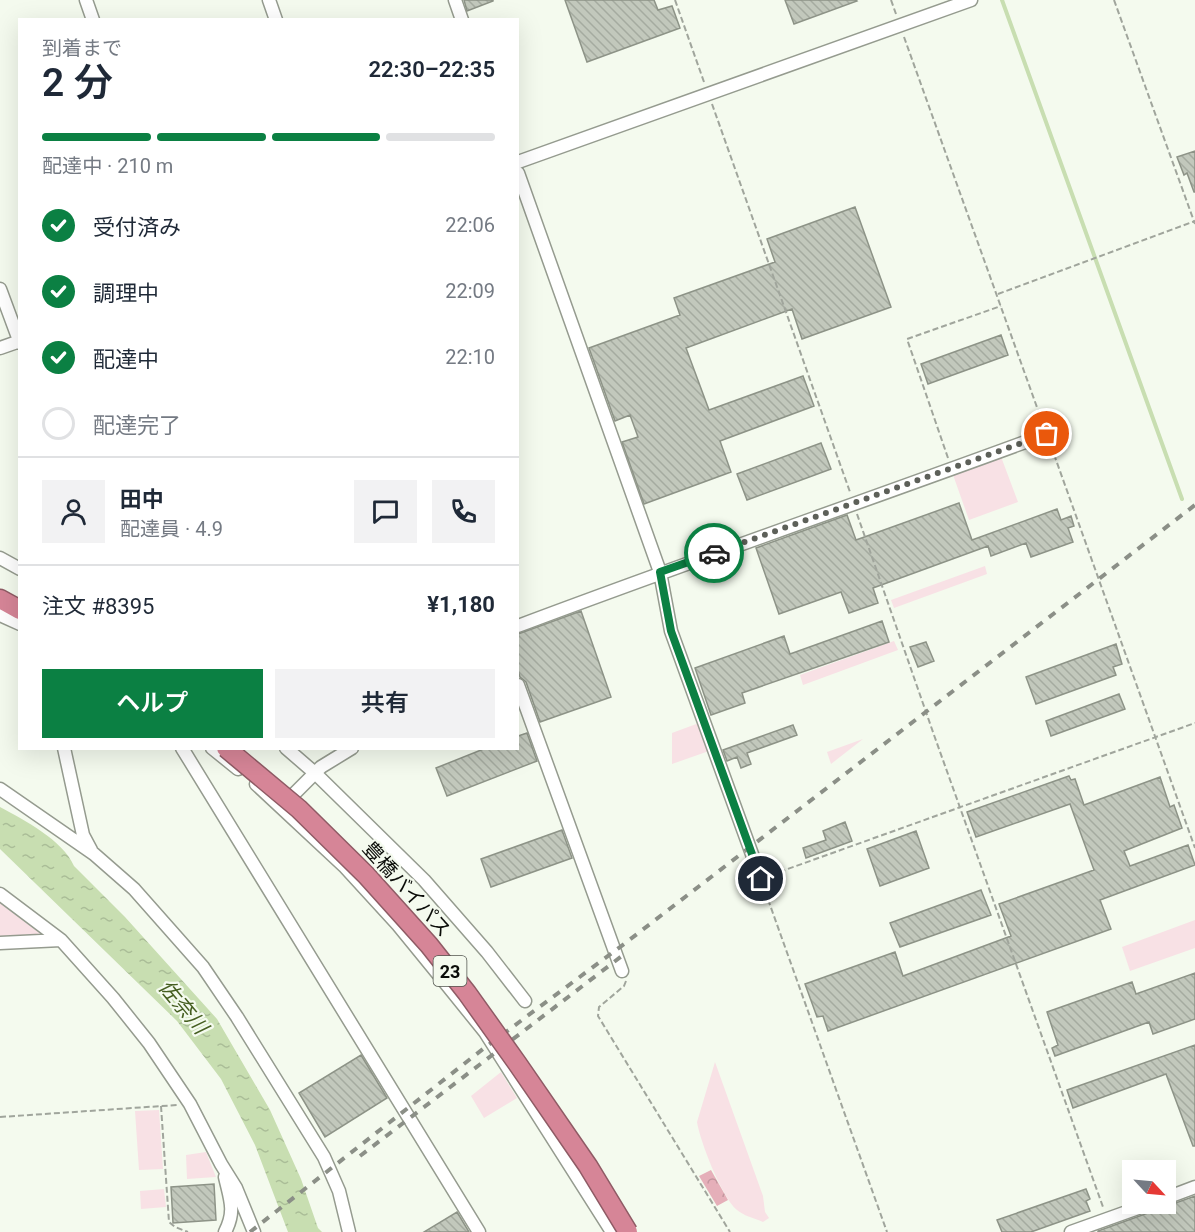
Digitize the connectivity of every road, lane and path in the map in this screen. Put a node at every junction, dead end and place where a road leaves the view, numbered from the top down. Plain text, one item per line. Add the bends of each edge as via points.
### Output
1 (86, 0) edge
2 (269, 0) edge
3 (454, 0) edge
4 (675, 0) edge
5 (971, 0) edge
6 (1114, 0) edge
7 (92, 18) edge
8 (275, 18) edge
9 (461, 18) edge
10 (709, 94) junction
11 (519, 162) edge
12 (519, 175) edge
13 (1195, 222) edge
14 (0, 289) edge
15 (997, 294) dead end
16 (1001, 306) dead end
17 (18, 339) edge
18 (18, 342) edge
19 (0, 348) edge
20 (1047, 434) dead end
21 (952, 469) junction
22 (854, 504) junction
23 (0, 558) edge
24 (18, 567) edge
25 (660, 572) junction
26 (0, 591) edge
27 (0, 599) edge
28 (18, 601) edge
29 (18, 609) edge
30 (0, 615) edge
31 (18, 623) edge
32 (519, 626) edge
33 (519, 688) edge
34 (1195, 723) edge
35 (64, 750) edge
36 (183, 750) edge
37 (214, 750) edge
38 (228, 750) edge
39 (240, 750) edge
40 (288, 750) edge
41 (349, 750) edge
42 (316, 774) junction
43 (0, 789) edge
44 (282, 807) junction
45 (960, 808) junction
46 (93, 854) junction
47 (761, 879) junction
48 (0, 894) edge
49 (61, 940) junction
50 (0, 943) edge
51 (622, 971) joint
52 (525, 1001) dead end
53 (190, 1104) junction
54 (161, 1106) junction
55 (0, 1118) edge
56 (221, 1164) junction
57 (1195, 1187) edge
58 (1176, 1194) edge
59 (1122, 1214) edge
60 (1107, 1219) junction
61 (188, 1232) edge
62 (225, 1232) edge
63 (254, 1232) edge
64 (350, 1232) edge
65 (479, 1232) edge
66 (612, 1232) edge
67 (628, 1232) edge
68 (637, 1232) edge
69 (730, 1232) edge
70 (887, 1232) edge
71 (1071, 1232) edge

1 - 7 street
2 - 8 street
3 - 9 street
4 - 10 path
5 - 10 street
6 - 13 path
10 - 11 street
10 - 22 path
12 - 25 street
13 - 15 path
14 - 17 street
16 - 21 path via 907,339
18 - 19 street
20 - 21 street
21 - 22 street
22 - 25 street
22 - 45 path
23 - 24 street
25 - 32 street
25 - 47 street via 671,631
26 - 28 highway
27 - 29 highway
30 - 31 street
33 - 51 street
34 - 45 path
35 - 46 street via 83,835
36 - 65 street
37 - 44 street
38 - 67 highway, 豊橋バイパス / 23, bridge via 299,809 429,945 517,1062
39 - 68 highway, 豊橋バイパス / 23 via 305,803 364,861 435,941 523,1058
40 - 42 street
41 - 42 street
42 - 44 street
42 - 52 street via 424,880
43 - 46 street
44 - 66 street via 344,866 485,1032
45 - 47 path
45 - 60 path
46 - 64 street via 134,889 174,932 237,1017 324,1157 339,1191
47 - 70 path
48 - 49 street
49 - 50 street
49 - 53 street via 149,1043
51 - 69 path via 624,986 599,1006 598,1016
53 - 54 path
53 - 56 street
54 - 55 path
54 - 61 path via 169,1222
56 - 62 street via 233,1210
56 - 63 street via 236,1188
57 - 58 street
59 - 60 street
60 - 71 street

